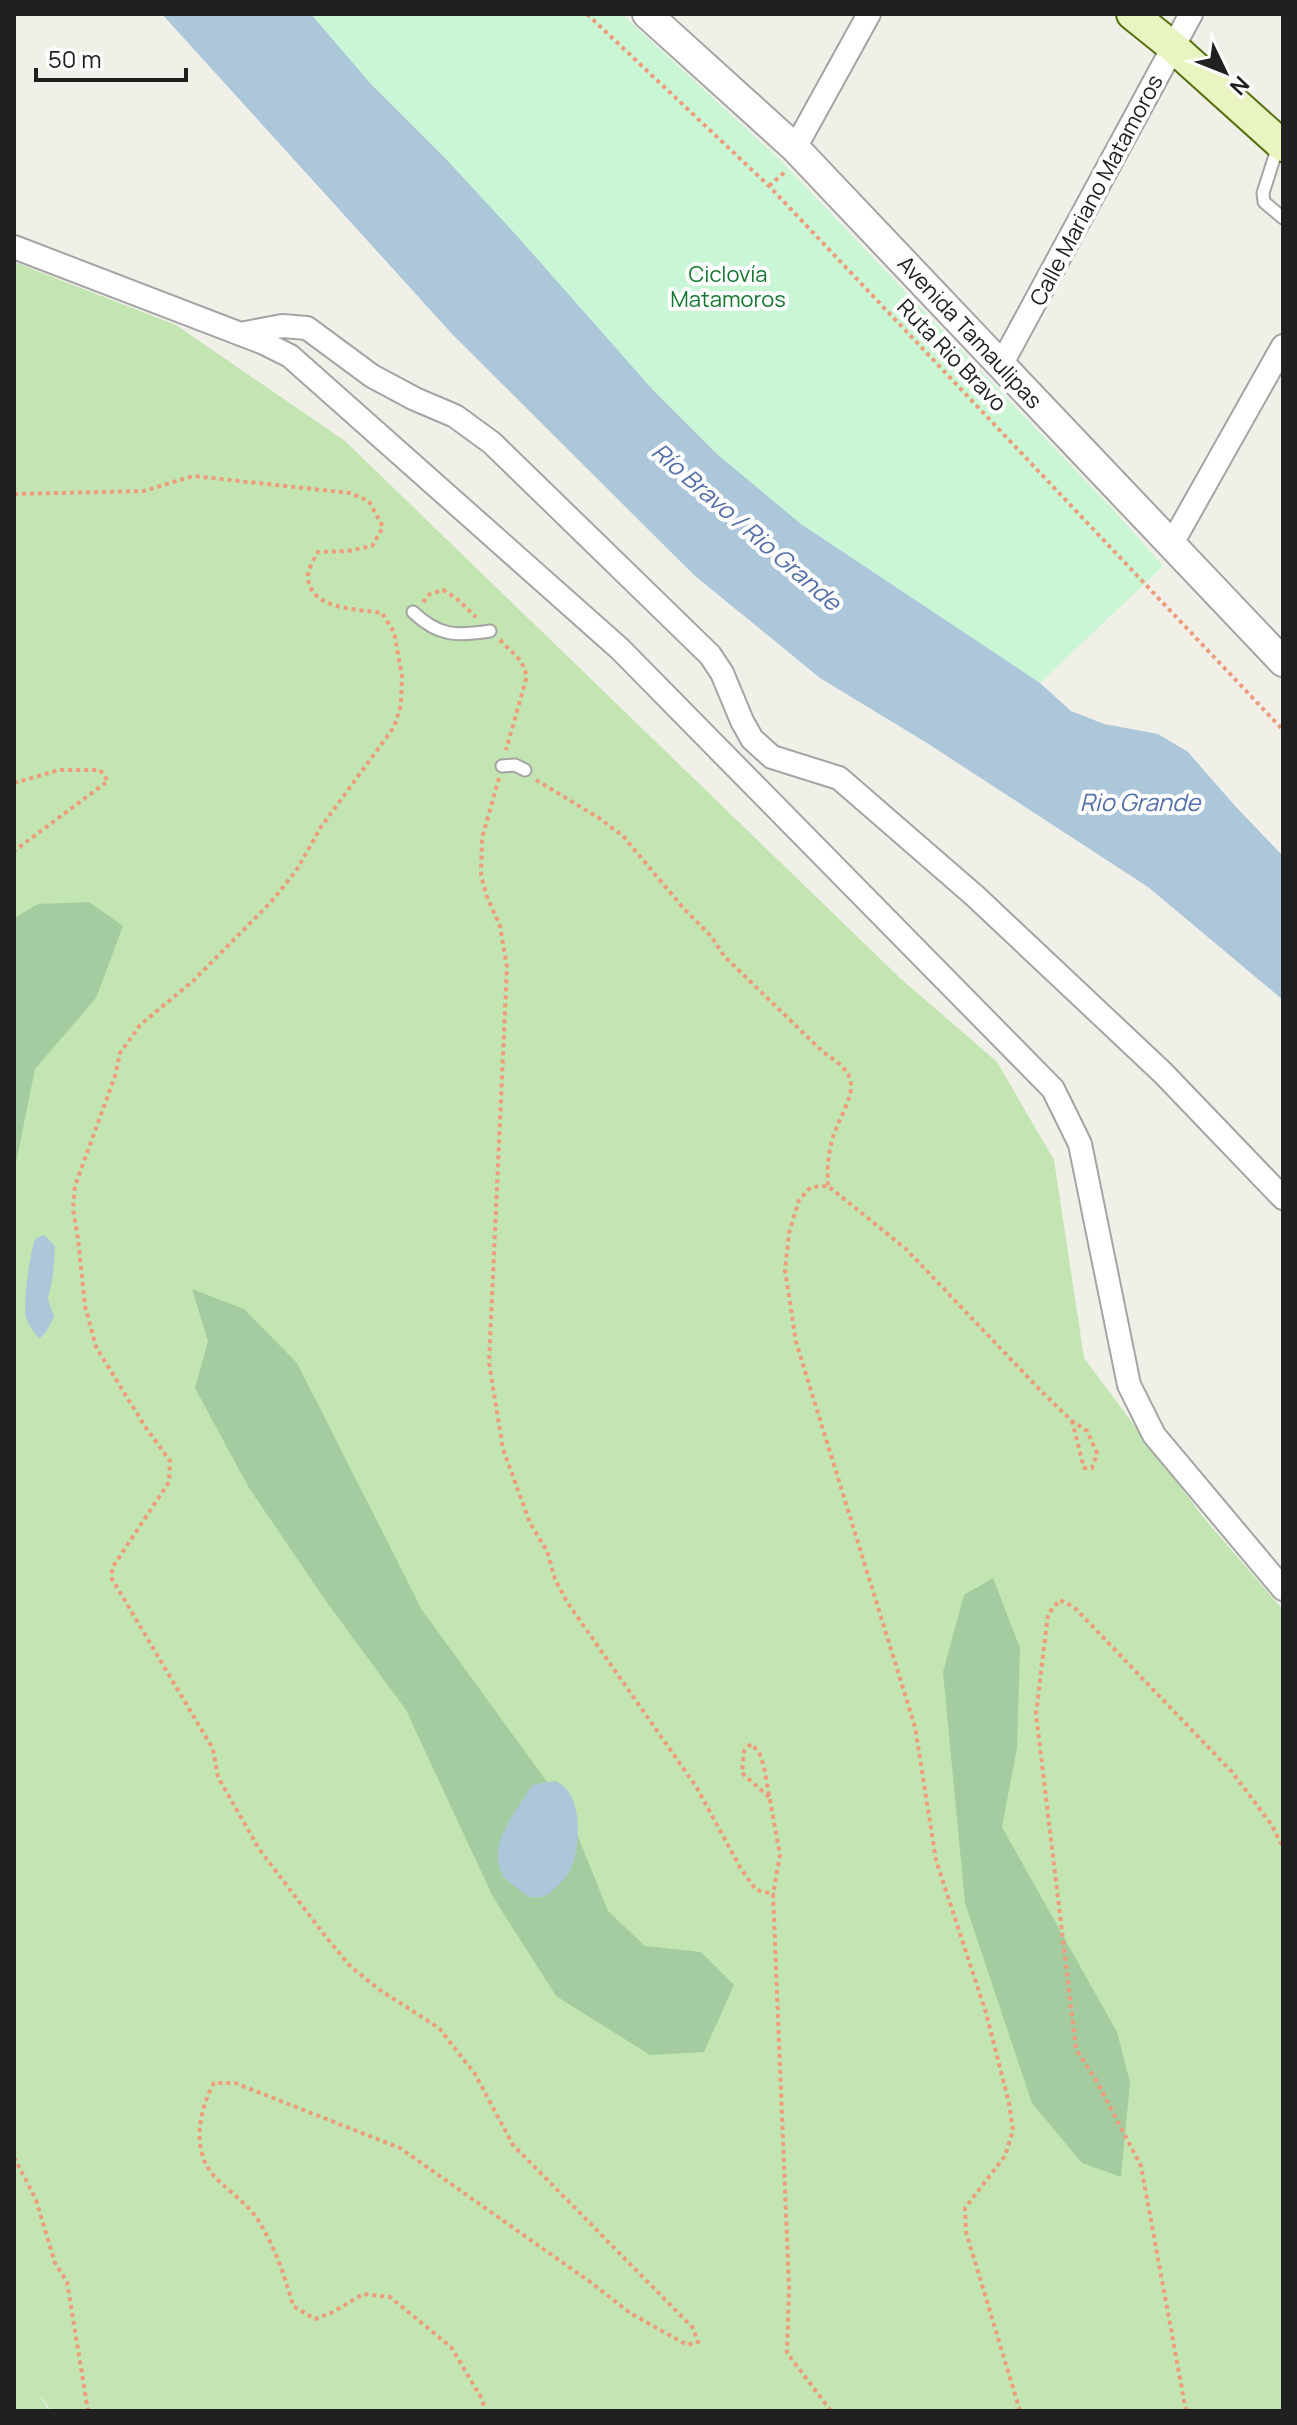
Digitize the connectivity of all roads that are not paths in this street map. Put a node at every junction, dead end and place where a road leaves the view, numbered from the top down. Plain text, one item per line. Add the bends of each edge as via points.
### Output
1 (647, 14) edge
2 (869, 14) edge
3 (1132, 14) edge
4 (1191, 14) edge
5 (1173, 47) junction
6 (1281, 145) edge
7 (795, 148) junction
8 (1283, 218) edge
9 (14, 247) edge
10 (240, 334) junction
11 (1283, 346) edge
12 (1001, 365) junction
13 (1171, 545) junction
14 (413, 612) road end
15 (490, 631) road end
16 (1283, 662) edge
17 (502, 766) road end
18 (525, 770) road end
19 (1283, 1198) edge
20 (1283, 1589) edge

1 - 7 street, Avenida Tamaulipas
2 - 7 street
3 - 5 main road
4 - 5 street, Calle Mariano Matamoros
5 - 6 main road
5 - 12 street, Calle Mariano Matamoros
6 - 8 lane via 1263,193 1264,202
7 - 12 street, Avenida Tamaulipas
9 - 10 street
10 - 19 street via 282,326 307,328 372,376 455,416 492,443 710,655 752,739 772,757 839,778 1152,1062
10 - 20 street via 290,356 620,649 1053,1089 1080,1144 1129,1385 1154,1435
11 - 13 street
12 - 13 street, Avenida Tamaulipas
13 - 16 street, Avenida Tamaulipas
14 - 15 lane via 443,633
17 - 18 lane

